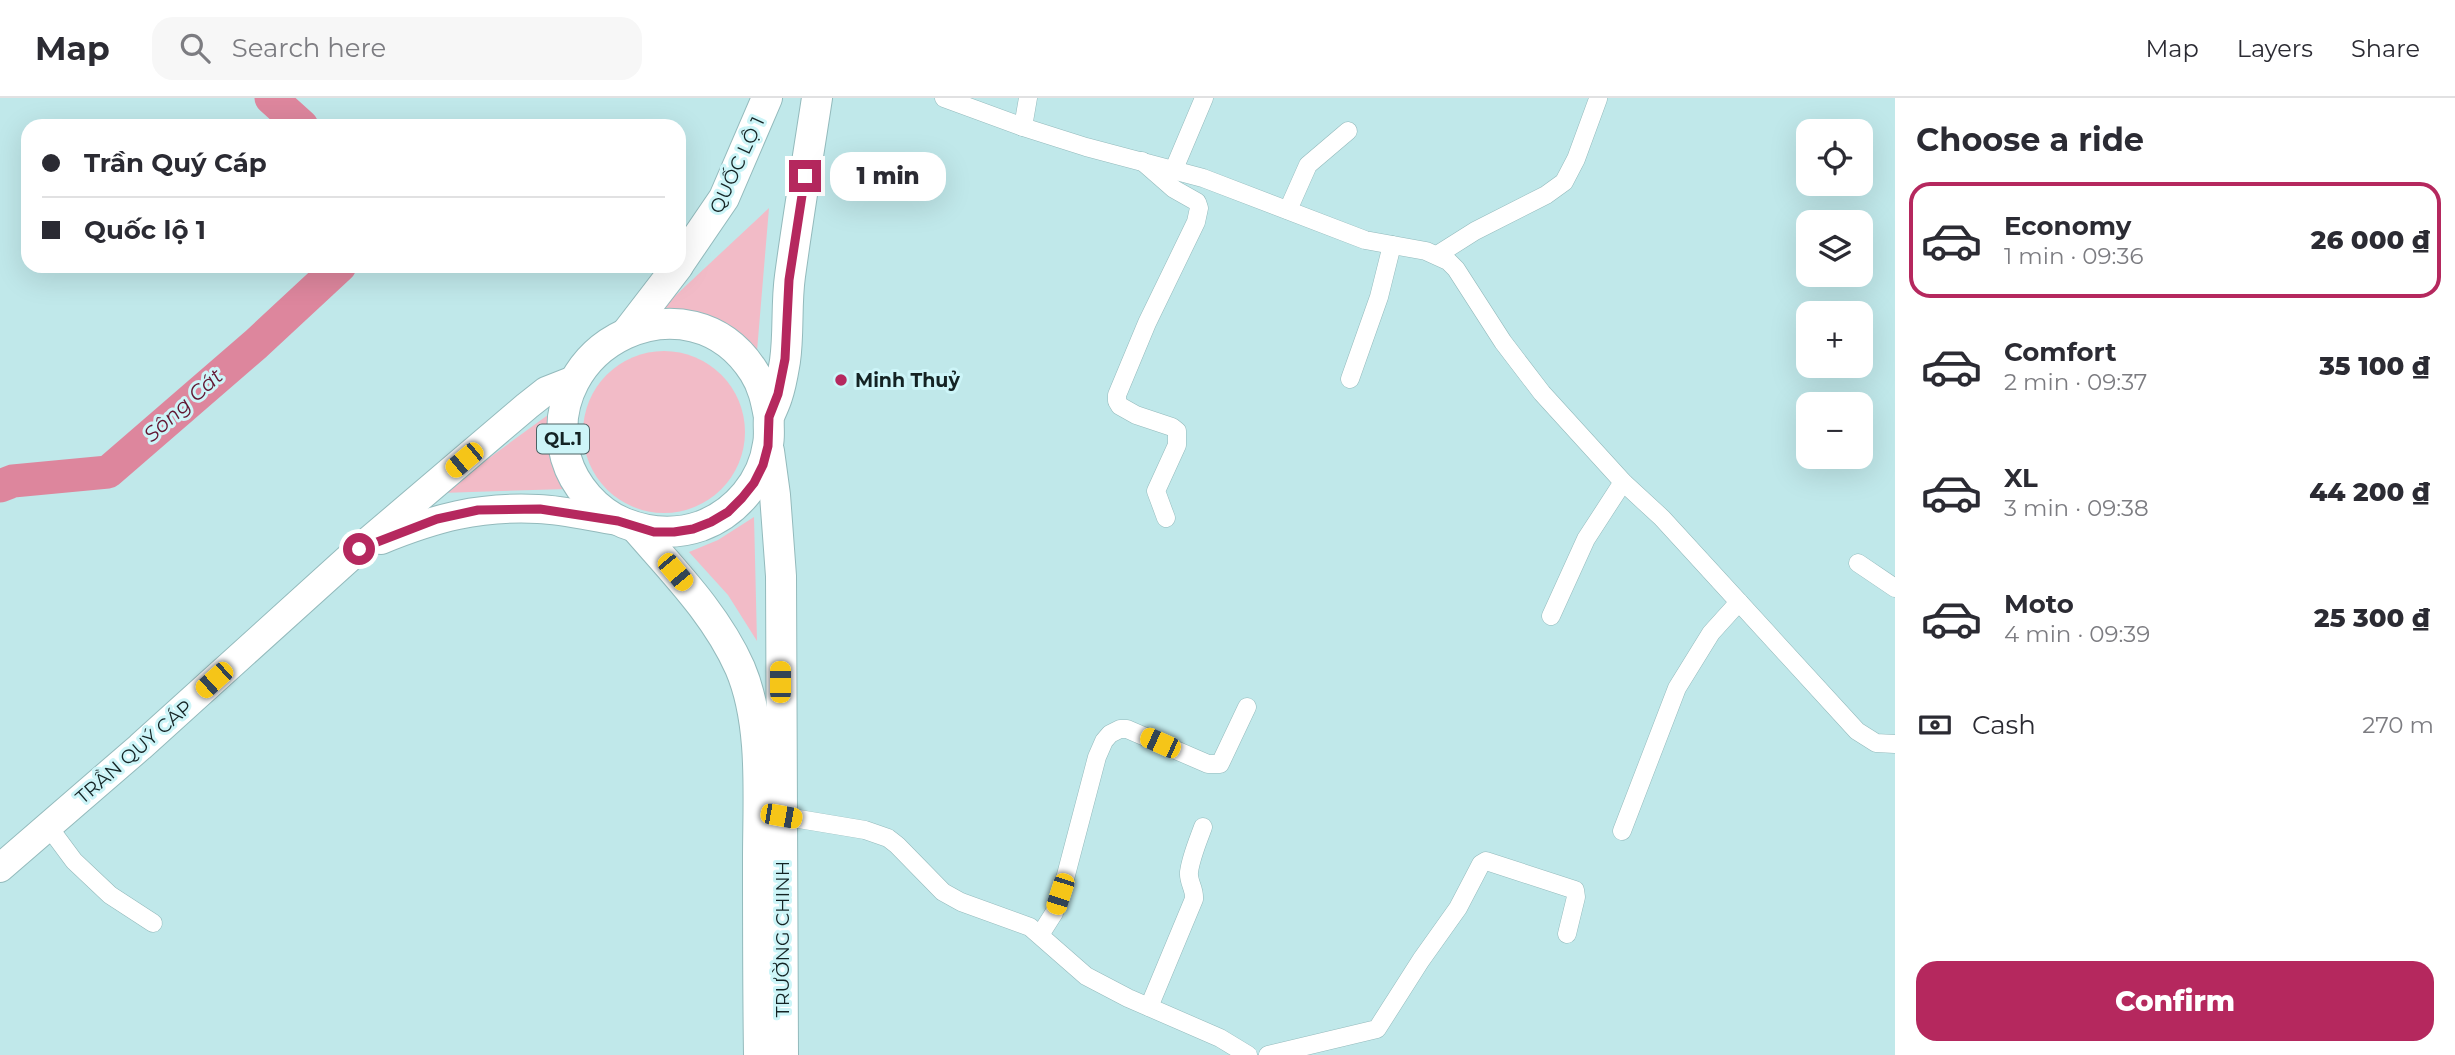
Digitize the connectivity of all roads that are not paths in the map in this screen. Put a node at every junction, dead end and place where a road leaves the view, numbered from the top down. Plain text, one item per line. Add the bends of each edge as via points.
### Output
1 (768, 98) edge
2 (817, 98) edge
3 (944, 98) edge
4 (1028, 98) edge
5 (1204, 98) edge
6 (1598, 99) edge
7 (1023, 127) junction
8 (1348, 131) dead end
9 (1140, 160) junction
10 (1174, 169) junction
11 (1288, 210) junction
12 (1392, 245) junction
13 (686, 253) edge
14 (1437, 255) junction
15 (672, 273) edge
16 (628, 331) junction
17 (1350, 379) dead end
18 (574, 380) junction
19 (769, 417) junction
20 (768, 446) junction
21 (1623, 482) junction
22 (1166, 518) dead end
23 (627, 524) junction
24 (359, 549) junction
25 (1858, 563) dead end
26 (1895, 588) edge
27 (1739, 602) junction
28 (1551, 616) dead end
29 (1247, 707) dead end
30 (1895, 744) edge
31 (781, 816) junction
32 (48, 827) junction
33 (1203, 827) dead end
34 (1622, 831) dead end
35 (0, 868) edge
36 (153, 923) dead end
37 (1567, 934) dead end
38 (1040, 935) junction
39 (1149, 1007) junction
40 (758, 1055) edge
41 (783, 1055) edge
42 (1248, 1055) edge
43 (1268, 1055) edge

1 - 13 highway, QUỐC LỘ 1 / QL.1 via 724,198
2 - 19 highway, QL.1 via 789,280 785,359
3 - 7 street
4 - 7 street
5 - 10 street
6 - 14 street via 1564,182
7 - 9 street
8 - 11 street via 1308,165
9 - 10 street
9 - 22 street via 1199,208 1117,395 1126,410 1177,431 1177,444 1156,491
10 - 11 street
11 - 12 street via 1353,236
12 - 14 street
12 - 17 street
14 - 21 street via 1457,270 1542,393
15 - 16 highway, QUỐC LỘ 1 / QL.1
16 - 18 highway, QL.1 via 591,357
16 - 19 highway, QL.1 via 675,324 720,339 754,372
18 - 23 highway, QL.1 via 563,419 567,460 586,495 601,510
18 - 24 main road, TRẦN QUÝ CÁP via 546,391
19 - 20 highway, QL.1
20 - 23 highway, QL.1 via 754,483 728,512 674,532
20 - 31 highway, TRƯỜNG CHINH / QL.1 via 781,576
21 - 27 street
21 - 28 street via 1586,539
23 - 24 main road, TRẦN QUÝ CÁP via 540,509 478,510 437,519
23 - 40 highway, TRƯỜNG CHINH / QL.1 via 701,604 727,643 748,690 758,787
24 - 32 main road, TRẦN QUÝ CÁP
25 - 26 street
27 - 30 street via 1857,731 1876,743
27 - 34 street via 1711,633 1677,688
29 - 38 street via 1220,764 1208,764 1127,729 1110,734 1088,786 1054,913
31 - 38 street via 888,838 943,892
31 - 41 highway, TRƯỜNG CHINH / QL.1
32 - 35 main road, TRẦN QUÝ CÁP
32 - 36 street via 101,886
33 - 39 street via 1189,872 1194,900
37 - 43 street via 1576,890 1486,861 1377,1029
38 - 39 street via 1086,976
39 - 42 street

